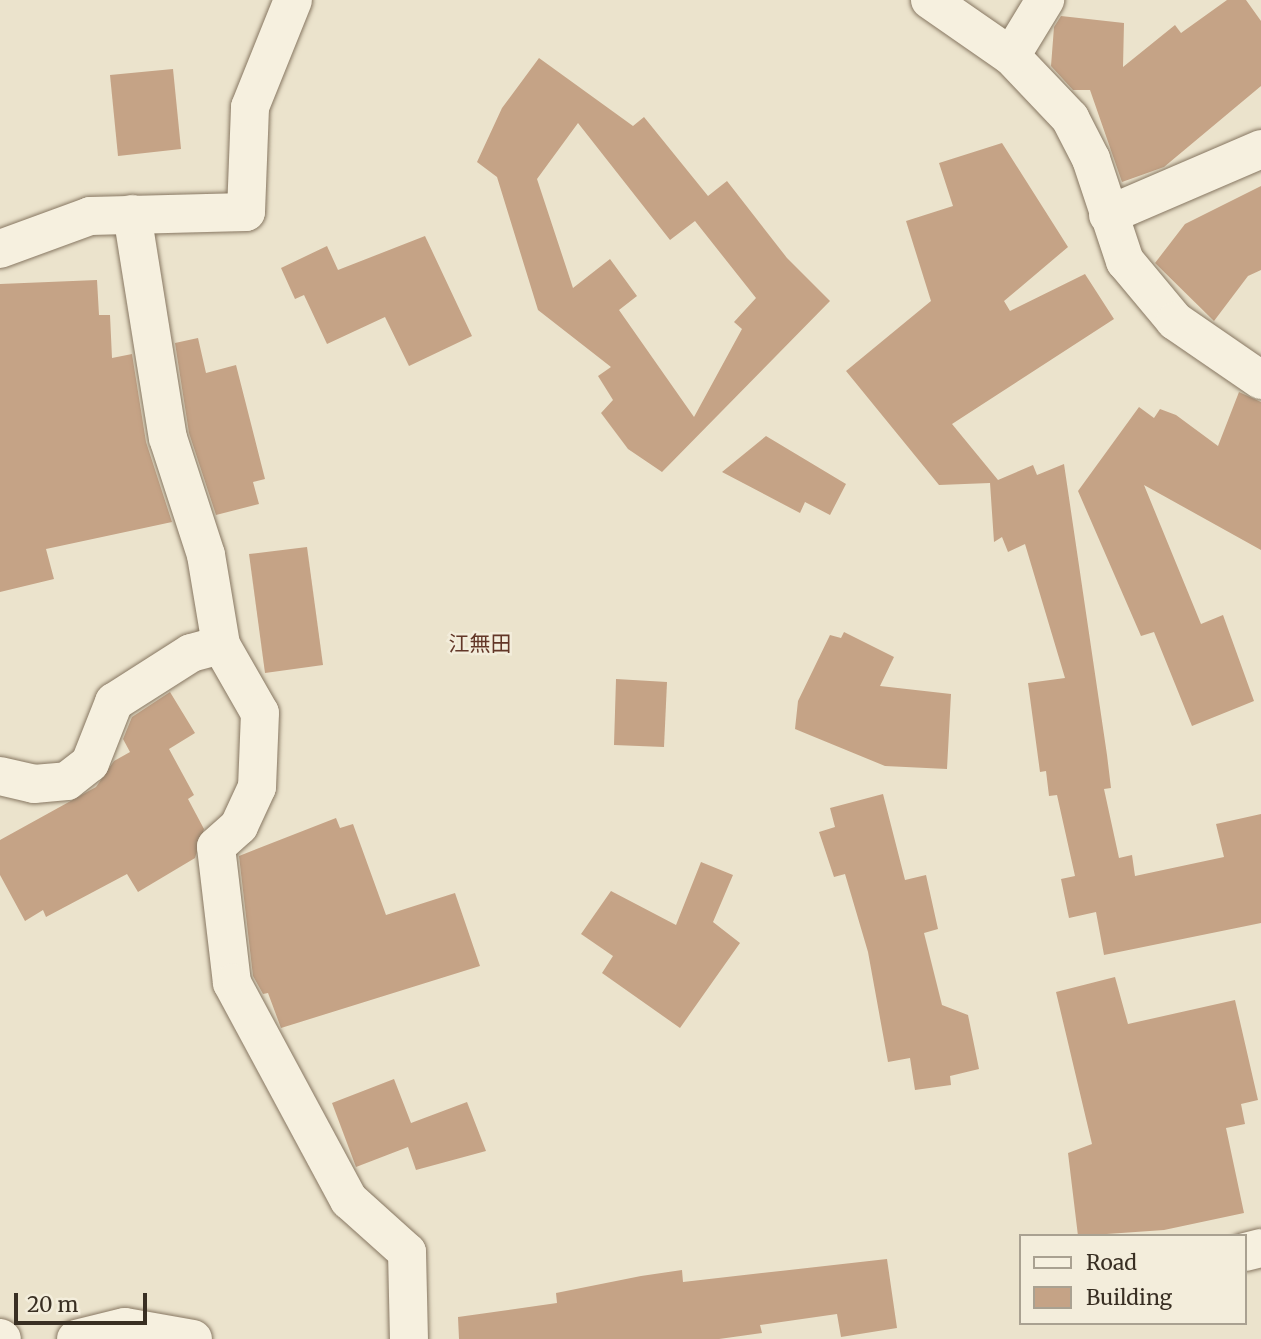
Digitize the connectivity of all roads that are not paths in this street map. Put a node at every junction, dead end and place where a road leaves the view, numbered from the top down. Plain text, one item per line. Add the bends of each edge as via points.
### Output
1 (293, 0) edge
2 (930, 0) edge
3 (1045, 0) edge
4 (1011, 56) junction
5 (1261, 149) edge
6 (132, 214) junction
7 (1108, 215) junction
8 (0, 249) edge
9 (1261, 380) edge
10 (221, 645) junction
11 (0, 776) edge
12 (76, 1339) edge
13 (193, 1339) edge
14 (410, 1339) edge

1 - 6 street via 250,107 246,212
2 - 4 street
3 - 4 street
4 - 7 street via 1070,118 1091,159
5 - 7 street
6 - 8 street via 90,216
6 - 10 street via 168,438 206,555
7 - 9 street via 1125,261 1175,321
10 - 11 street via 191,653 114,702 90,763 68,781 34,784
10 - 14 street via 260,713 257,787 239,826 216,847 232,983 349,1200 407,1252
12 - 13 street via 125,1327

